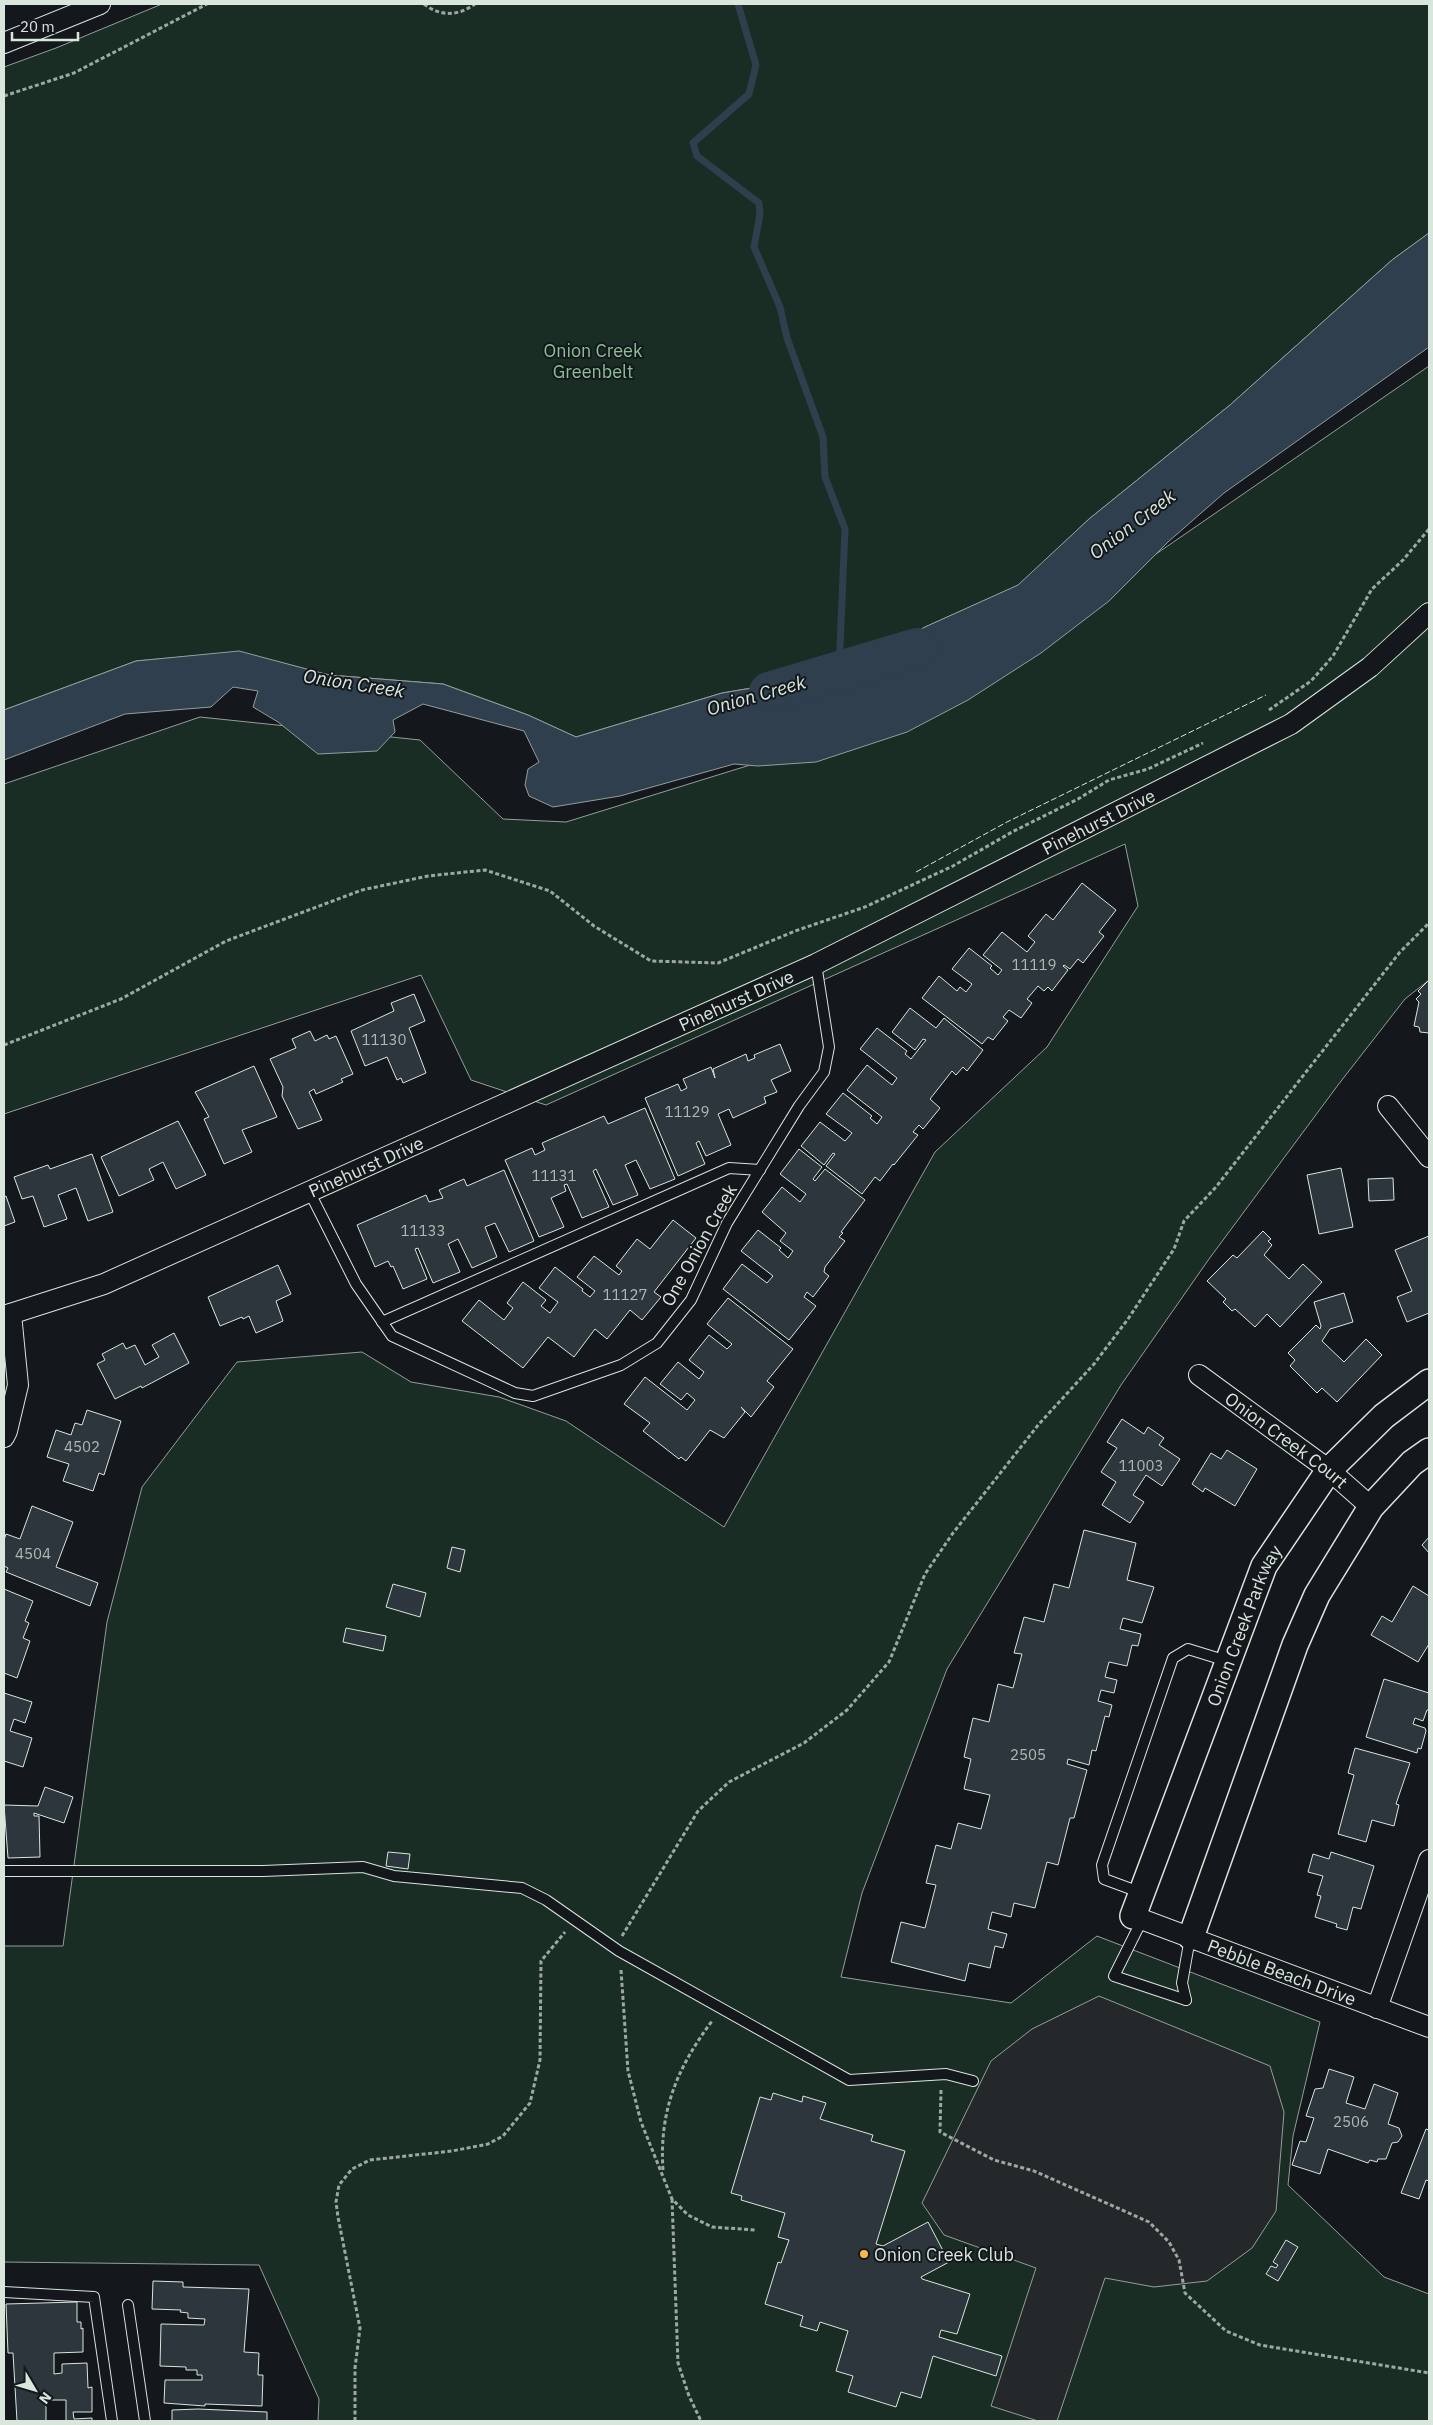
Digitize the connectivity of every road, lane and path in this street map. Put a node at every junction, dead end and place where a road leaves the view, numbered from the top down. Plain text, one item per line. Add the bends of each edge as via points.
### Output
1 (100, 4) edge
2 (207, 4) edge
3 (424, 4) edge
4 (475, 4) edge
5 (4, 43) edge
6 (4, 96) edge
7 (1429, 529) edge
8 (1429, 613) edge
9 (1268, 710) dead end
10 (1209, 740) dead end
11 (1429, 923) edge
12 (816, 964) junction
13 (4, 1045) edge
14 (1388, 1106) dead end
15 (1429, 1157) edge
16 (760, 1170) junction
17 (310, 1193) junction
18 (7, 1315) edge
19 (382, 1322) junction
20 (1199, 1375) dead end
21 (1429, 1382) edge
22 (4, 1437) edge
23 (1429, 1451) edge
24 (1329, 1470) junction
25 (1371, 1507) junction
26 (1228, 1661) junction
27 (1429, 1860) edge
28 (4, 1871) edge
29 (1142, 1893) junction
30 (1138, 1918) junction
31 (575, 1920) junction
32 (1191, 1936) junction
33 (619, 1951) junction
34 (721, 2008) junction
35 (1377, 2008) junction
36 (1429, 2027) edge
37 (946, 2074) junction
38 (973, 2081) dead end
39 (663, 2175) junction
40 (672, 2199) junction
41 (755, 2230) dead end
42 (4, 2292) edge
43 (128, 2305) dead end
44 (1429, 2373) edge
45 (112, 2421) edge
46 (145, 2421) edge
47 (355, 2421) edge
48 (701, 2421) edge

1 - 5 street
2 - 6 path via 74,73
3 - 4 path via 449,15
7 - 9 path via 1403,560 1372,589 1332,656 1311,681
8 - 12 street, Pinehurst Drive via 1370,667 1291,724
10 - 13 path via 1148,769 1109,780 952,866 865,907 718,963 652,961 594,926 550,891 485,870 428,876 362,890 226,941 121,999
11 - 33 path via 1400,952 1216,1187 1184,1221 1174,1249 1128,1319 1094,1364 1039,1424 954,1533 926,1574 889,1662 847,1710 804,1743 729,1782 698,1811 617,1945
12 - 16 lane, One Onion Creek via 829,1047 824,1072
12 - 17 street, Pinehurst Drive
14 - 15 street
16 - 19 lane via 728,1168
16 - 19 lane, One Onion Creek via 727,1224 690,1300 657,1343 621,1364 533,1396 515,1393 392,1336
17 - 18 street, Pinehurst Drive via 104,1284
17 - 19 lane, One Onion Creek via 356,1284
18 - 22 street via 18,1385
20 - 24 street, Onion Creek Court
21 - 24 street, Onion Creek Parkway via 1384,1416
23 - 25 street via 1412,1463
24 - 25 street, Onion Creek Court
24 - 26 street, Onion Creek Parkway via 1264,1566
25 - 32 street via 1317,1595 1295,1645
26 - 29 street, Onion Creek Parkway
26 - 29 lane via 1188,1649 1173,1658 1102,1865 1104,1879
27 - 35 street
28 - 31 lane via 263,1871 363,1867 394,1876 522,1888
29 - 30 street, Onion Creek Parkway
30 - 32 street, Pebble Beach Drive
30 - 32 lane via 1114,1976 1186,2000 1182,1982
31 - 33 lane
31 - 47 path via 541,1961 540,2060 530,2103 503,2136 488,2144 452,2151 370,2160 352,2169 339,2185 338,2217 360,2328 355,2368
32 - 35 street, Pebble Beach Drive
33 - 34 lane
33 - 39 path via 628,2071 641,2122
34 - 37 lane via 848,2080
34 - 39 path via 695,2044 671,2092 661,2141
35 - 36 street, Pebble Beach Drive
37 - 38 lane
37 - 44 path via 940,2093 940,2132 994,2160 1034,2171 1149,2222 1173,2248 1179,2260 1185,2293 1226,2331 1260,2345
39 - 40 path
40 - 41 path via 688,2215 712,2227
40 - 48 path via 678,2364
42 - 45 lane via 94,2297
43 - 46 lane

